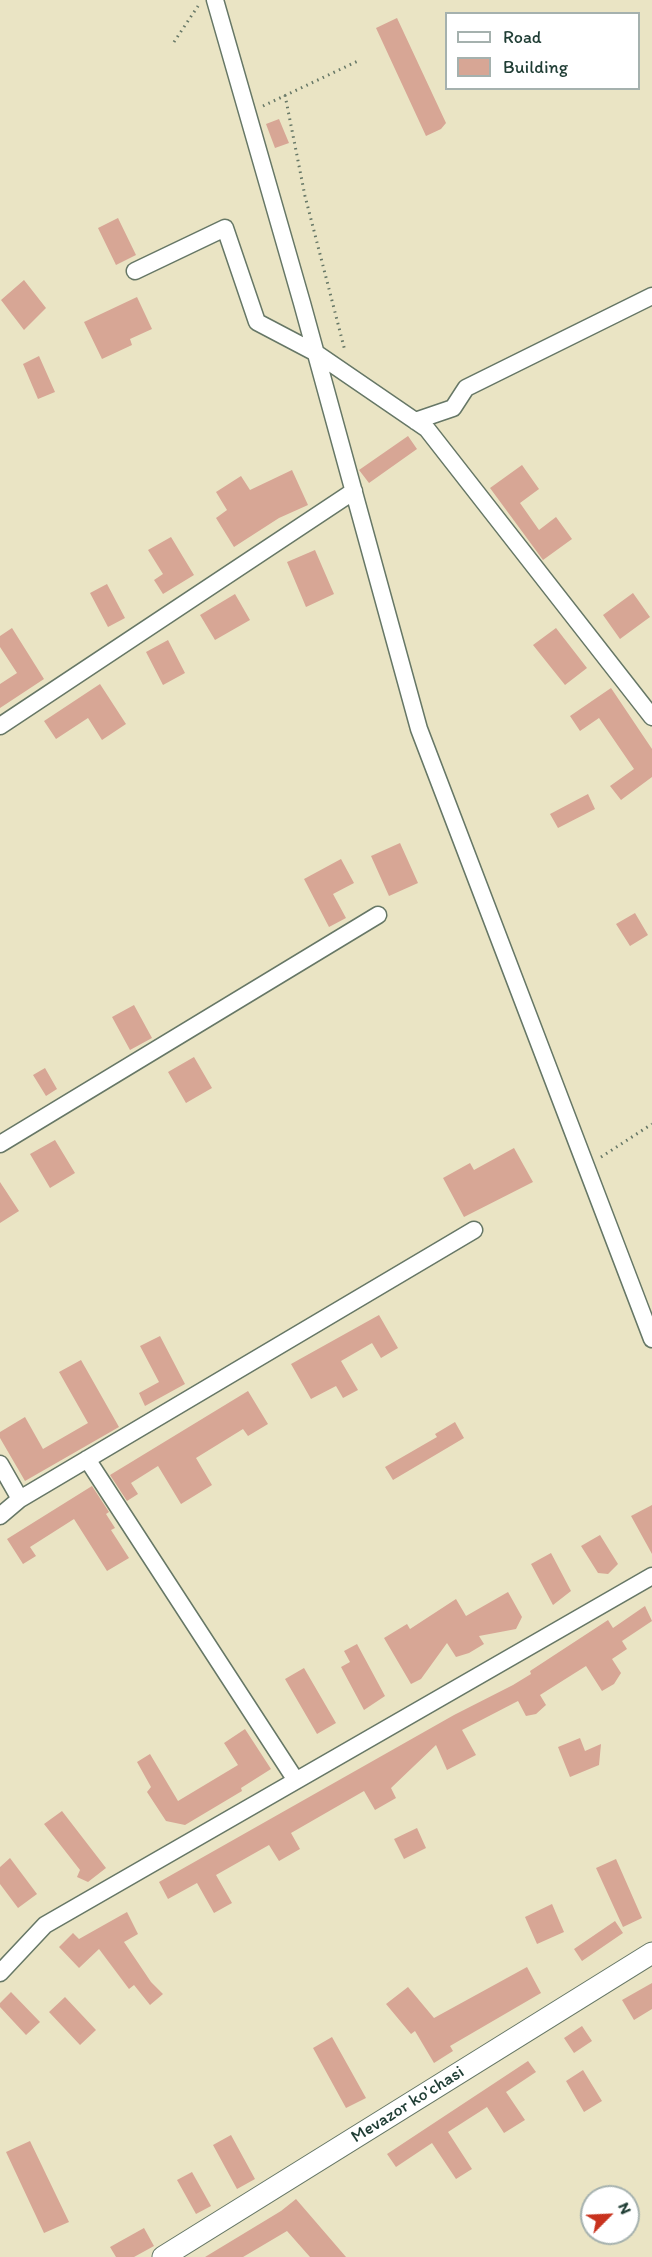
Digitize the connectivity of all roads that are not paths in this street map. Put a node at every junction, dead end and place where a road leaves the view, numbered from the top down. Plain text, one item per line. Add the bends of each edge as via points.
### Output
1 (214, 0) edge
2 (135, 271) dead end
3 (652, 296) edge
4 (316, 353) junction
5 (415, 421) junction
6 (354, 491) junction
7 (652, 717) edge
8 (0, 726) edge
9 (378, 915) dead end
10 (0, 1144) edge
11 (474, 1230) dead end
12 (652, 1339) edge
13 (87, 1459) junction
14 (0, 1464) edge
15 (20, 1499) junction
16 (0, 1516) edge
17 (652, 1576) edge
18 (295, 1779) junction
19 (652, 1953) edge
20 (0, 1973) edge
21 (163, 2257) edge

1 - 4 street
2 - 4 street via 225,228 257,322
3 - 5 street via 466,388 453,408
4 - 5 street
4 - 6 street
5 - 7 street via 427,429
6 - 8 street
6 - 12 street via 419,729
9 - 10 street
11 - 13 street
13 - 15 street
13 - 18 street
14 - 15 street
15 - 16 street
17 - 18 street
18 - 20 street via 45,1925
19 - 21 street, Mevazor ko'chasi

